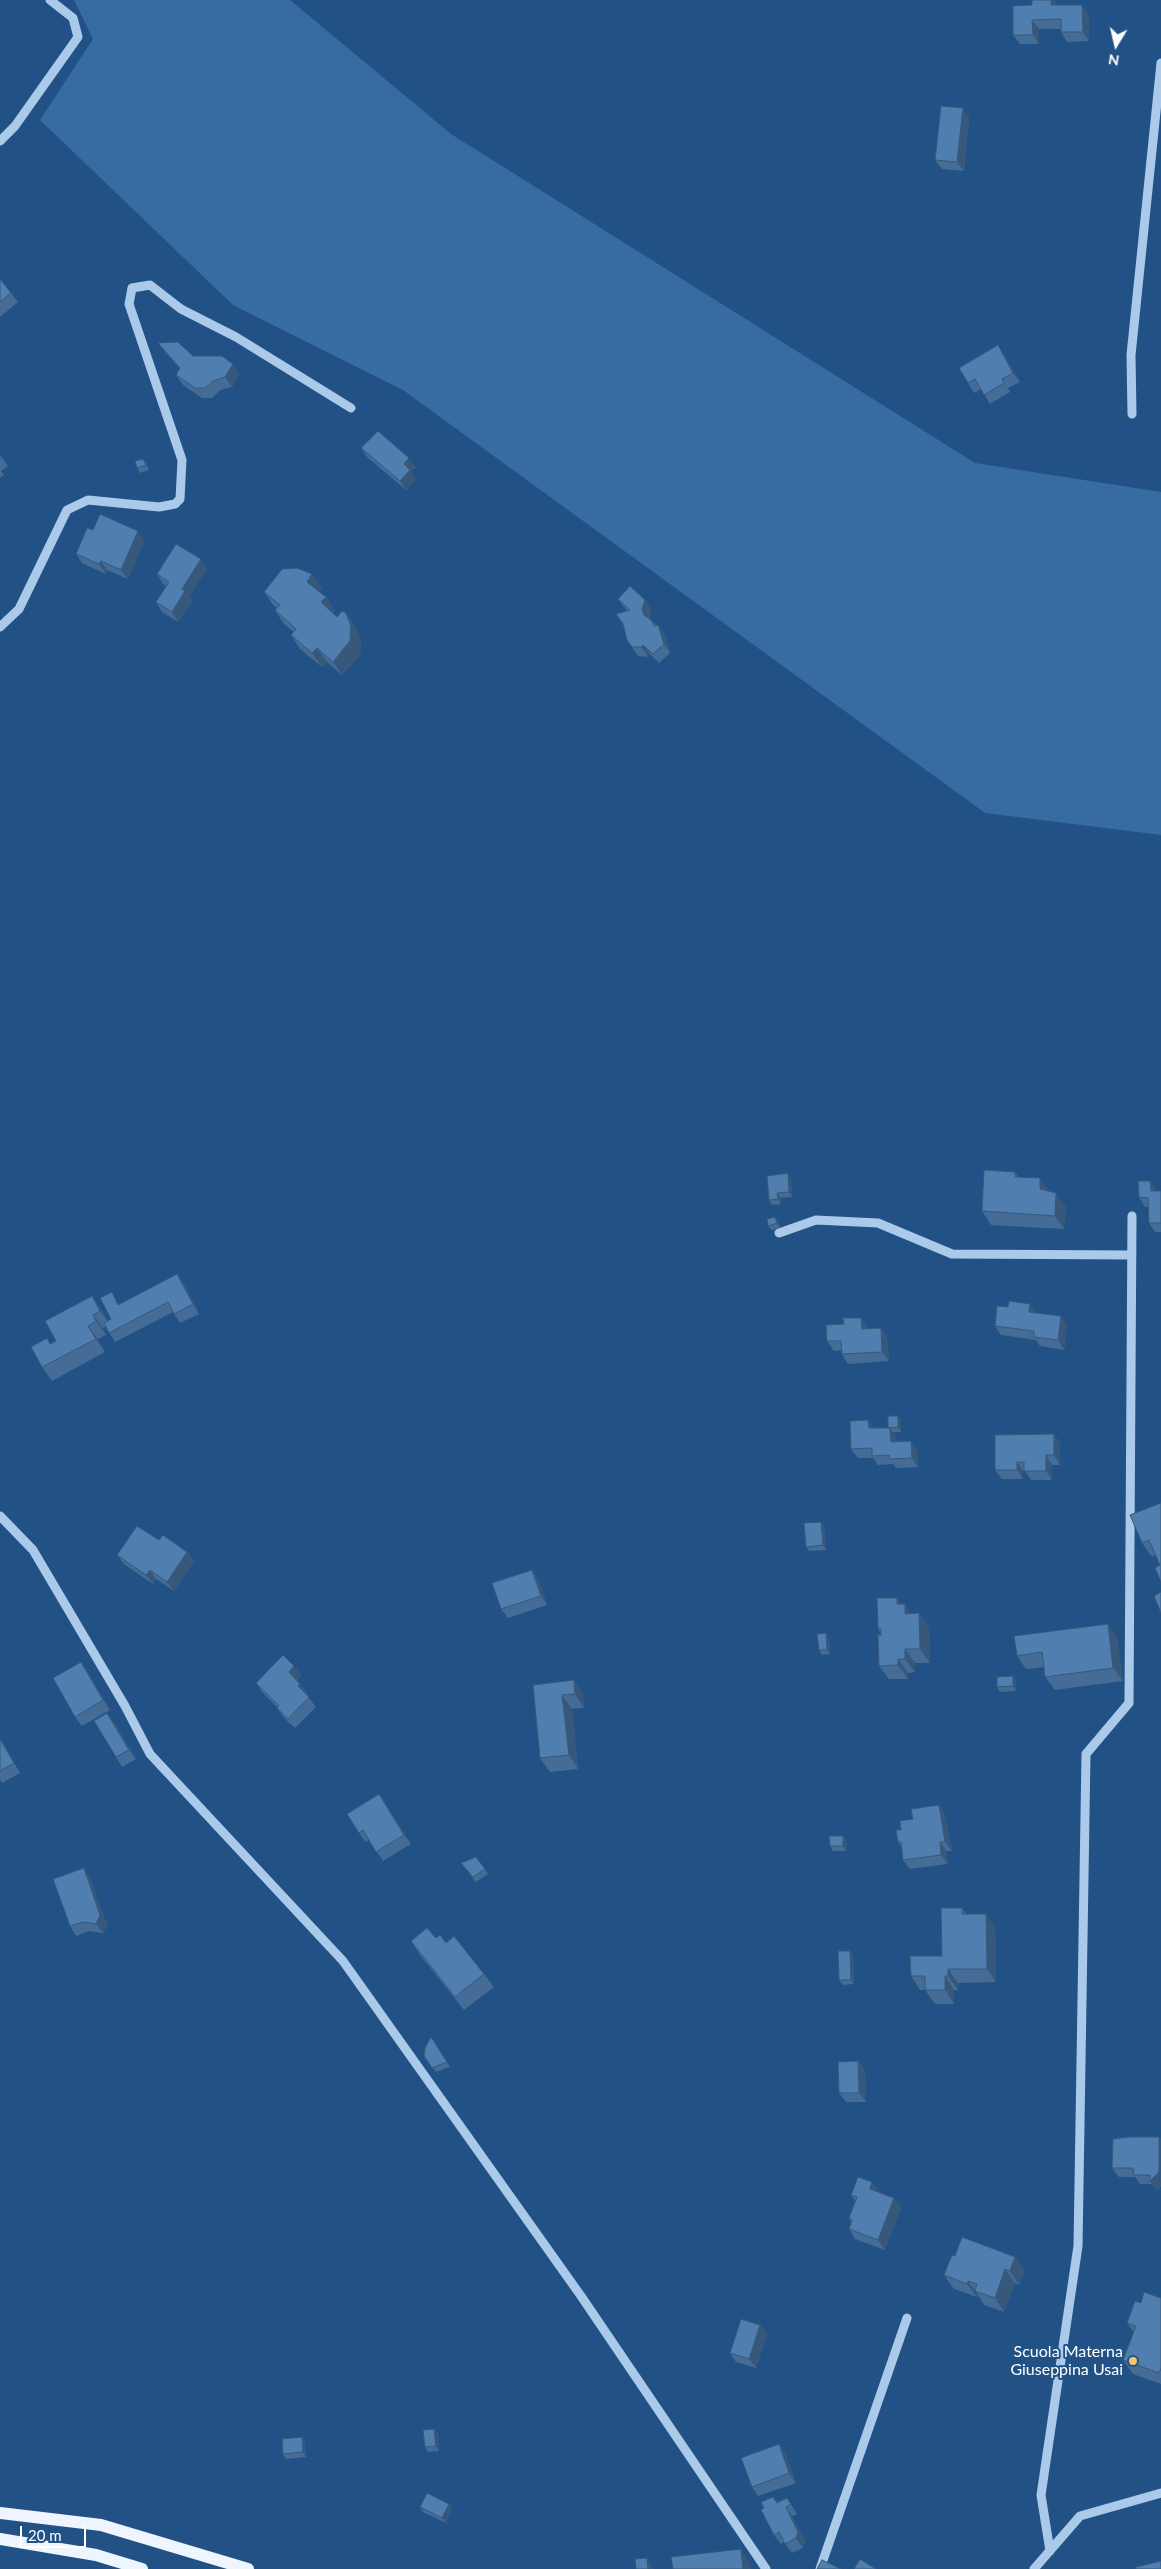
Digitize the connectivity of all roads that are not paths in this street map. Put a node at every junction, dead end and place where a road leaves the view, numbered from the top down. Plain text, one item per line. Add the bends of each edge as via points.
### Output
1 (50, 0) edge
2 (1161, 64) edge
3 (0, 141) edge
4 (351, 408) dead end
5 (1132, 414) dead end
6 (0, 627) edge
7 (1132, 1216) dead end
8 (779, 1233) dead end
9 (1132, 1255) junction
10 (0, 1516) edge
11 (907, 2318) dead end
12 (1161, 2493) edge
13 (0, 2513) edge
14 (0, 2539) edge
15 (1050, 2551) junction
16 (142, 2569) edge
17 (248, 2569) edge
18 (766, 2569) edge
19 (820, 2569) edge
20 (1034, 2569) edge

1 - 3 street via 73,18 78,37 15,126
2 - 5 street via 1130,355
4 - 6 street via 236,337 181,309 150,285 132,288 129,304 182,460 180,498 175,504 159,507 88,500 67,510 19,609
7 - 9 street
8 - 9 street via 816,1220 878,1223 952,1254
9 - 15 street via 1129,1703 1086,1754 1078,2246 1042,2495
10 - 18 street via 33,1550 150,1754 343,1960 581,2296
11 - 19 street
12 - 15 street via 1080,2516
13 - 17 main road via 101,2525
14 - 16 main road via 96,2555
15 - 20 street

